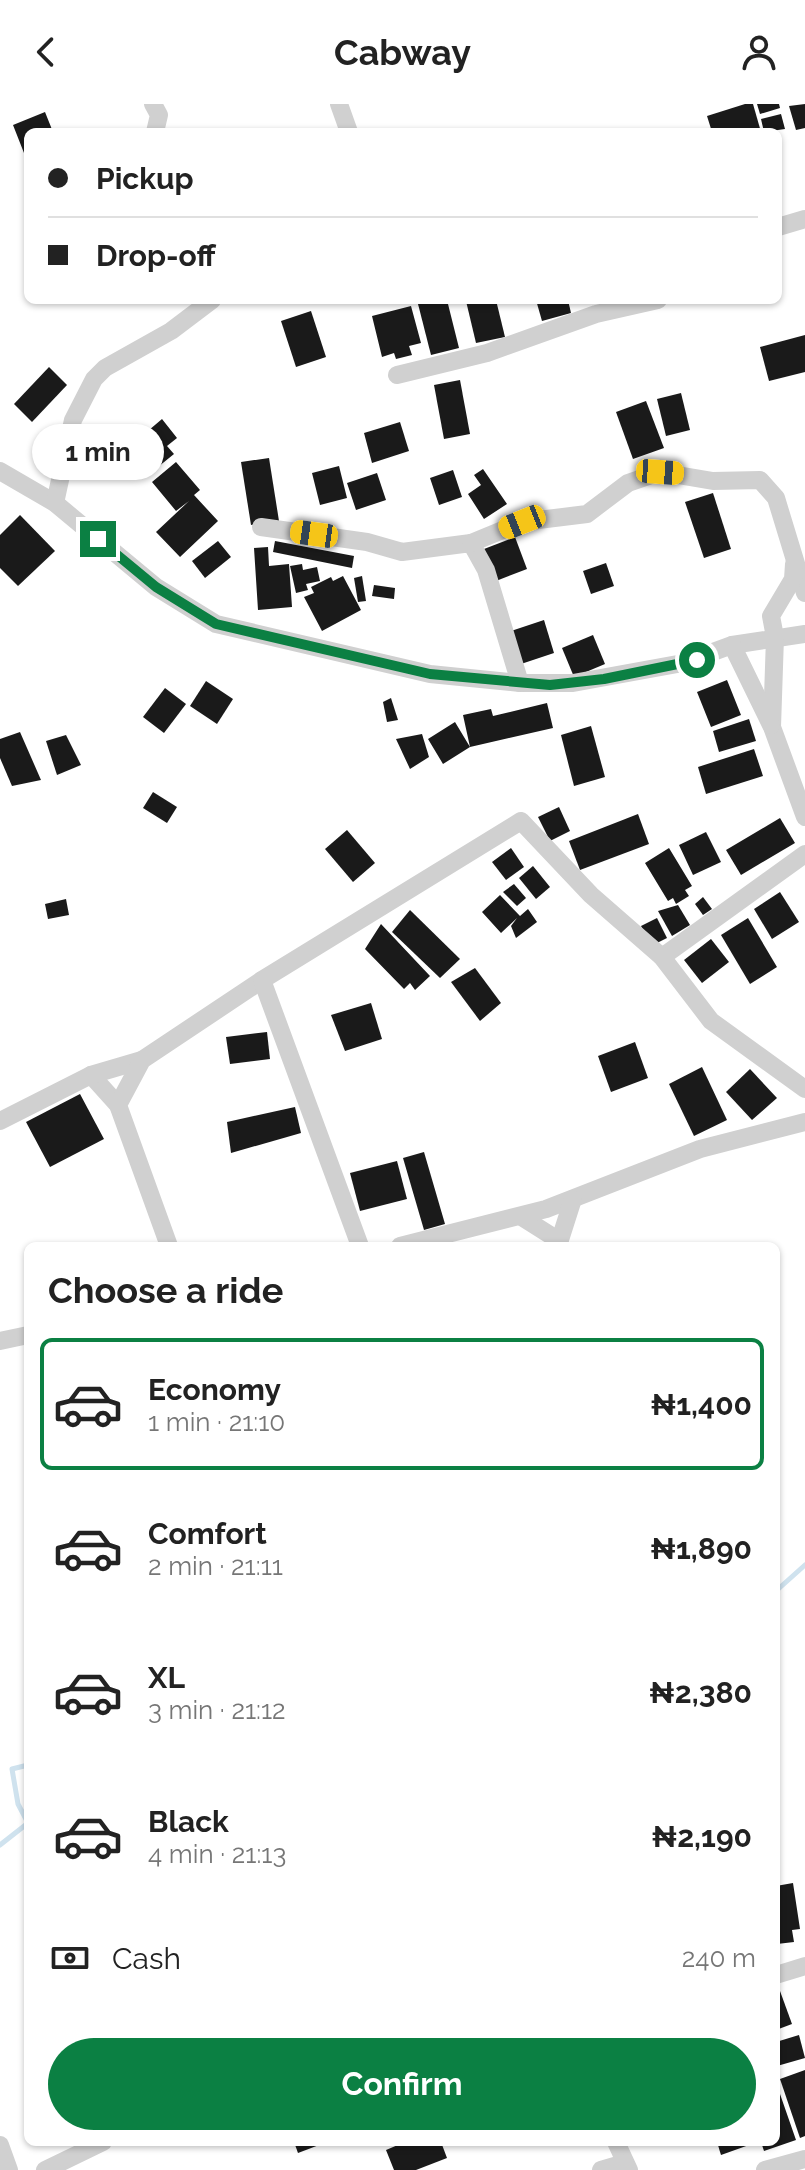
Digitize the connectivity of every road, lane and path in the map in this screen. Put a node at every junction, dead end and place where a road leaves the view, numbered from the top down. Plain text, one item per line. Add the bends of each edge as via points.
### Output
1 (339, 104) edge
2 (348, 128) edge
3 (805, 219) edge
4 (782, 226) edge
5 (207, 304) edge
6 (640, 304) edge
7 (397, 375) dead end
8 (0, 471) edge
9 (55, 503) junction
10 (261, 527) dead end
11 (471, 543) junction
12 (800, 554) edge
13 (805, 593) edge
14 (805, 634) edge
15 (775, 637) junction
16 (732, 645) junction
17 (520, 683) junction
18 (772, 727) junction
19 (805, 817) edge
20 (805, 854) edge
21 (662, 957) junction
22 (262, 980) junction
23 (142, 1060) junction
24 (91, 1075) junction
25 (805, 1089) edge
26 (118, 1105) junction
27 (0, 1121) edge
28 (805, 1122) edge
29 (573, 1199) junction
30 (520, 1216) junction
31 (168, 1242) edge
32 (359, 1242) edge
33 (416, 1242) edge
34 (557, 1242) edge
35 (558, 1242) edge
36 (24, 1336) edge
37 (0, 1341) edge
38 (805, 1966) edge
39 (780, 1974) edge
40 (0, 2145) edge
41 (95, 2146) edge
42 (618, 2146) edge
43 (805, 2159) edge
44 (627, 2166) edge
45 (9, 2170) edge
46 (45, 2170) edge
47 (601, 2170) edge
48 (765, 2170) edge

1 - 2 street
3 - 4 street
5 - 9 street via 94,379 73,420
6 - 7 street via 487,353
8 - 9 street
9 - 17 street via 156,587 216,624 430,674
10 - 11 street via 402,552
11 - 12 street via 522,522 587,514 628,483 660,472 713,481 760,480 776,498
11 - 17 street via 486,570
12 - 13 street
12 - 15 street via 793,579 771,616
14 - 15 street
15 - 16 street
15 - 18 street
16 - 17 street via 697,660 604,679
16 - 18 street
18 - 19 street
20 - 21 street
21 - 22 street via 591,895 521,821
21 - 25 street via 711,1021
22 - 23 street
22 - 32 street
23 - 24 street
23 - 26 street
24 - 26 street
24 - 27 street
26 - 31 street
28 - 29 street via 700,1149
29 - 30 street
29 - 35 street
30 - 33 street
30 - 34 street
36 - 37 street
38 - 39 street
40 - 45 street
41 - 46 street
42 - 44 street
43 - 48 street
44 - 47 street

